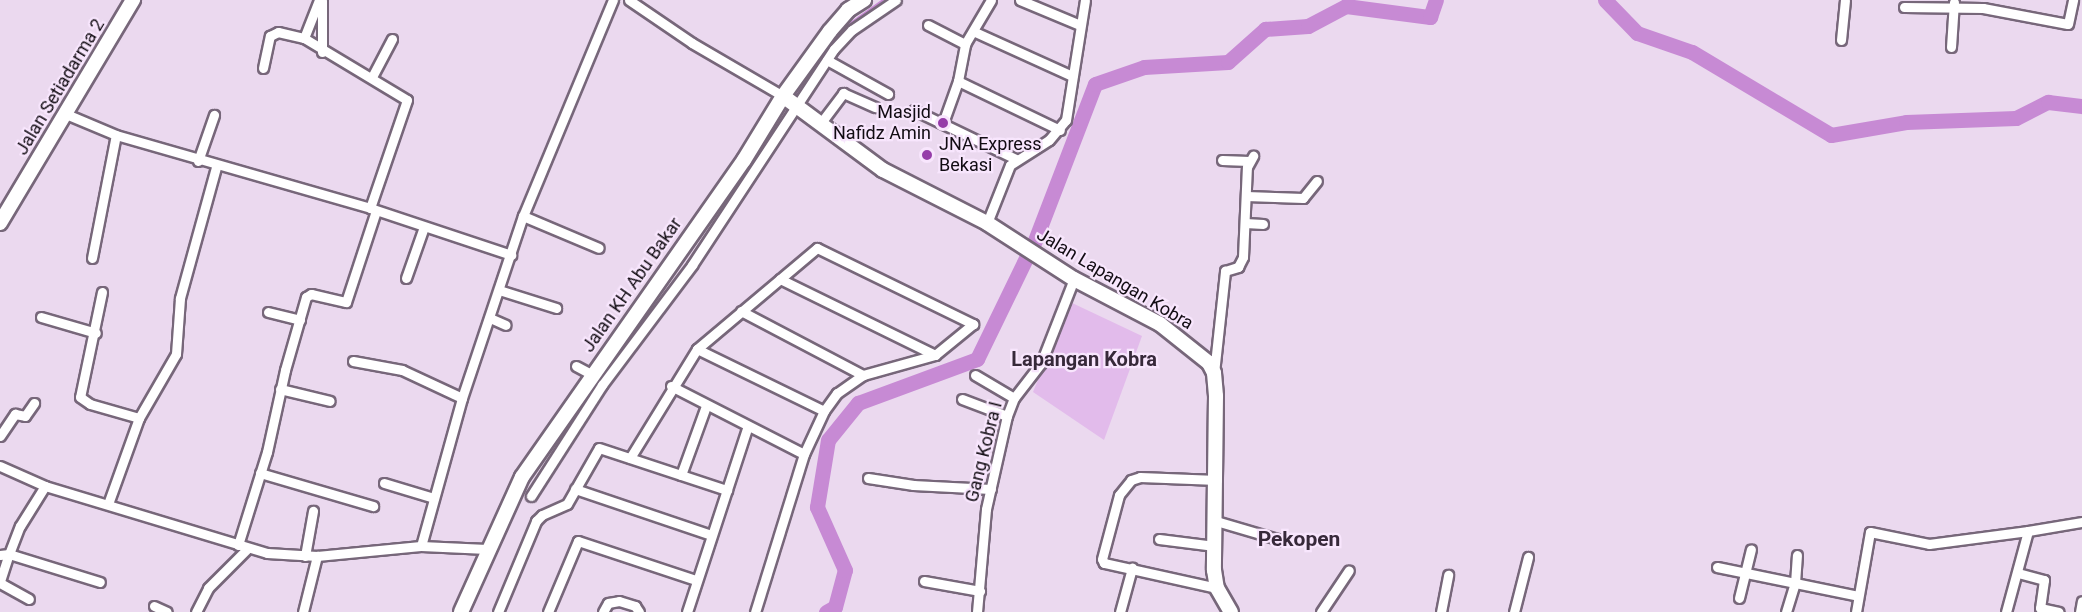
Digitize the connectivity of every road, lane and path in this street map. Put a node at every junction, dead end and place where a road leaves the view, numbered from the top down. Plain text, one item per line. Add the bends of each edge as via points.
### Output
1 (133, 0) edge
2 (321, 0) edge
3 (613, 0) edge
4 (628, 0) edge
5 (864, 0) edge
6 (896, 0) edge
7 (991, 0) edge
8 (1020, 0) edge
9 (1085, 0) edge
10 (1845, 0) edge
11 (2010, 0) edge
12 (2073, 0) edge
13 (2082, 2) edge
14 (1954, 4) edge
15 (1904, 7) dead end
16 (2010, 12) junction
17 (928, 25) dead end
18 (1080, 26) junction
19 (975, 32) junction
20 (304, 38) junction
21 (392, 39) dead end
22 (1840, 40) dead end
23 (965, 44) junction
24 (1951, 47) dead end
25 (322, 52) junction
26 (827, 60) junction
27 (263, 68) dead end
28 (1072, 76) junction
29 (372, 77) junction
30 (958, 81) junction
31 (888, 94) dead end
32 (783, 96) junction
33 (798, 106) junction
34 (875, 107) dead end
35 (914, 111) dead end
36 (66, 114) junction
37 (214, 115) dead end
38 (943, 123) junction
39 (820, 124) junction
40 (1060, 129) junction
41 (116, 135) junction
42 (1016, 159) junction
43 (1222, 160) dead end
44 (198, 161) junction
45 (216, 166) junction
46 (1317, 181) dead end
47 (1246, 196) junction
48 (373, 210) junction
49 (523, 216) junction
50 (0, 223) edge
51 (987, 223) junction
52 (1245, 223) junction
53 (1263, 224) dead end
54 (424, 227) junction
55 (599, 249) dead end
56 (511, 255) junction
57 (92, 258) dead end
58 (406, 278) dead end
59 (780, 279) junction
60 (1074, 279) junction
61 (499, 290) junction
62 (102, 292) dead end
63 (648, 293) junction
64 (662, 304) junction
65 (555, 308) dead end
66 (741, 311) junction
67 (268, 312) dead end
68 (41, 317) dead end
69 (490, 318) junction
70 (300, 320) junction
71 (506, 325) dead end
72 (625, 326) junction
73 (96, 333) junction
74 (637, 336) junction
75 (698, 349) junction
76 (935, 355) junction
77 (352, 360) dead end
78 (576, 366) dead end
79 (1214, 373) junction
80 (591, 374) junction
81 (863, 375) junction
82 (975, 375) dead end
83 (671, 386) junction
84 (280, 389) junction
85 (462, 398) junction
86 (1014, 398) junction
87 (962, 399) dead end
88 (330, 401) dead end
89 (34, 403) dead end
90 (706, 406) junction
91 (824, 411) junction
92 (1007, 416) junction
93 (139, 418) junction
94 (747, 428) junction
95 (0, 436) edge
96 (804, 454) junction
97 (630, 458) junction
98 (0, 466) edge
99 (260, 473) junction
100 (681, 474) junction
101 (868, 478) dead end
102 (1217, 480) junction
103 (384, 483) dead end
104 (45, 486) junction
105 (575, 489) junction
106 (991, 489) junction
107 (727, 490) junction
108 (531, 496) dead end
109 (434, 498) junction
110 (108, 504) junction
111 (373, 506) dead end
112 (313, 511) dead end
113 (1216, 521) junction
114 (2082, 522) edge
115 (2028, 531) junction
116 (711, 535) junction
117 (1159, 539) dead end
118 (1284, 541) dead end
119 (421, 546) junction
120 (1215, 546) junction
121 (243, 547) junction
122 (487, 549) junction
123 (1751, 549) dead end
124 (4, 555) edge
125 (1797, 555) dead end
126 (305, 556) junction
127 (317, 556) junction
128 (1528, 557) dead end
129 (1717, 567) dead end
130 (1132, 568) junction
131 (1349, 570) dead end
132 (2018, 573) junction
133 (1746, 574) junction
134 (1448, 575) dead end
135 (696, 580) junction
136 (924, 581) dead end
137 (0, 582) edge
138 (100, 582) dead end
139 (1795, 583) junction
140 (1217, 588) junction
141 (980, 591) junction
142 (1858, 596) junction
143 (1739, 598) dead end
144 (29, 599) dead end
145 (2082, 601) edge
146 (154, 606) dead end
147 (167, 612) edge
148 (196, 612) edge
149 (303, 612) edge
150 (461, 612) edge
151 (498, 612) edge
152 (548, 612) edge
153 (603, 612) edge
154 (639, 612) edge
155 (687, 612) edge
156 (755, 612) edge
157 (977, 612) edge
158 (1120, 612) edge
159 (1231, 612) edge
160 (1321, 612) edge
161 (1441, 612) edge
162 (1514, 612) edge
163 (1786, 612) edge
164 (1856, 612) edge
165 (2006, 612) edge
166 (2059, 612) edge
167 (2080, 612) edge

1 - 36 street, Jalan Setiadarma 2
2 - 20 street
2 - 25 street
3 - 49 street
4 - 32 street
5 - 32 street, Jalan KH Abu Bakar via 848,10 830,31
6 - 26 street via 852,30
7 - 19 street
8 - 18 street
9 - 18 street
10 - 22 street
11 - 16 street
12 - 13 street
12 - 16 street via 2068,24
14 - 15 street
14 - 16 street
14 - 24 street
17 - 23 street
18 - 28 street
19 - 23 street
19 - 28 street
20 - 25 street
20 - 27 street via 273,34
21 - 29 street
23 - 30 street
25 - 29 street
26 - 31 street
26 - 33 street
28 - 40 street via 1069,109
29 - 48 street via 404,96 408,105
30 - 38 street
30 - 40 street
32 - 33 street, Jalan Lapangan Kobra
32 - 63 street, Jalan KH Abu Bakar via 744,160
33 - 39 street, Jalan Lapangan Kobra
33 - 64 street
34 - 39 street via 843,93
35 - 38 street
36 - 41 street
36 - 50 street, Jalan Setiadarma 2
37 - 44 street
38 - 42 street
39 - 51 street, Jalan Lapangan Kobra via 902,181
40 - 42 street
41 - 44 street
41 - 57 street
42 - 51 street
43 - 47 street via 1251,158
44 - 45 street
45 - 48 street
45 - 93 street via 180,298 176,354
46 - 47 street via 1303,198
47 - 52 street
48 - 54 street
48 - 70 street via 346,302 308,294
49 - 55 street
49 - 56 street
51 - 60 street, Jalan Lapangan Kobra
52 - 53 street
52 - 79 street via 1240,264 1225,272
54 - 56 street
54 - 58 street
56 - 61 street
59 - 66 street
59 - 76 street
59 - 76 street via 814,249 821,249 973,324
60 - 79 street, Jalan Lapangan Kobra via 1174,333 1204,357
60 - 86 street, Gang Kobra I via 1041,363
61 - 65 street
61 - 69 street
62 - 73 street
63 - 64 street
63 - 72 street, Jalan KH Abu Bakar
64 - 74 street
66 - 75 street
66 - 81 street
67 - 70 street
68 - 73 street
69 - 71 street
69 - 85 street
70 - 84 street
72 - 74 street
72 - 80 street, Jalan KH Abu Bakar
73 - 93 street via 82,399
74 - 108 street
75 - 83 street
75 - 91 street
76 - 81 street
77 - 85 street via 402,370
78 - 80 street
79 - 102 street
80 - 122 street, Jalan KH Abu Bakar via 522,477
81 - 91 street via 848,383
82 - 86 street
83 - 90 street
83 - 97 street
84 - 88 street
84 - 99 street
85 - 109 street
86 - 92 street, Gang Kobra I
87 - 92 street
89 - 95 street via 27,415 15,414
90 - 94 street
90 - 100 street
91 - 96 street
92 - 106 street, Gang Kobra I
93 - 110 street
94 - 96 street
94 - 107 street
96 - 156 street
97 - 100 street
97 - 105 street via 599,448
98 - 104 street
99 - 111 street
99 - 121 street
100 - 107 street
101 - 106 street
102 - 113 street
102 - 130 street via 1140,477 1122,488 1102,559
103 - 109 street
104 - 110 street
104 - 124 street
105 - 116 street
105 - 151 street via 567,504 537,521
106 - 141 street, Gang Kobra I
107 - 116 street
109 - 119 street
110 - 121 street
112 - 126 street
113 - 118 street
113 - 120 street
114 - 115 street
115 - 132 street
115 - 142 street via 1929,544 1873,531 1868,535
116 - 135 street
117 - 120 street
119 - 122 street
119 - 127 street
120 - 140 street
121 - 126 street
121 - 148 street via 208,588
122 - 150 street, Jalan KH Abu Bakar
123 - 133 street
124 - 137 street
124 - 138 street
125 - 139 street
126 - 127 street
127 - 149 street
128 - 162 street
129 - 133 street
130 - 140 street
130 - 158 street
131 - 160 street
132 - 165 street
132 - 166 street via 2044,580 2040,608
133 - 139 street
133 - 143 street
134 - 161 street
135 - 152 street via 578,541
135 - 155 street
136 - 141 street
137 - 144 street
139 - 142 street
139 - 163 street
140 - 159 street
141 - 157 street, Gang Kobra I
142 - 164 street
145 - 167 street
146 - 147 street
153 - 154 street via 608,603 619,601 635,606

